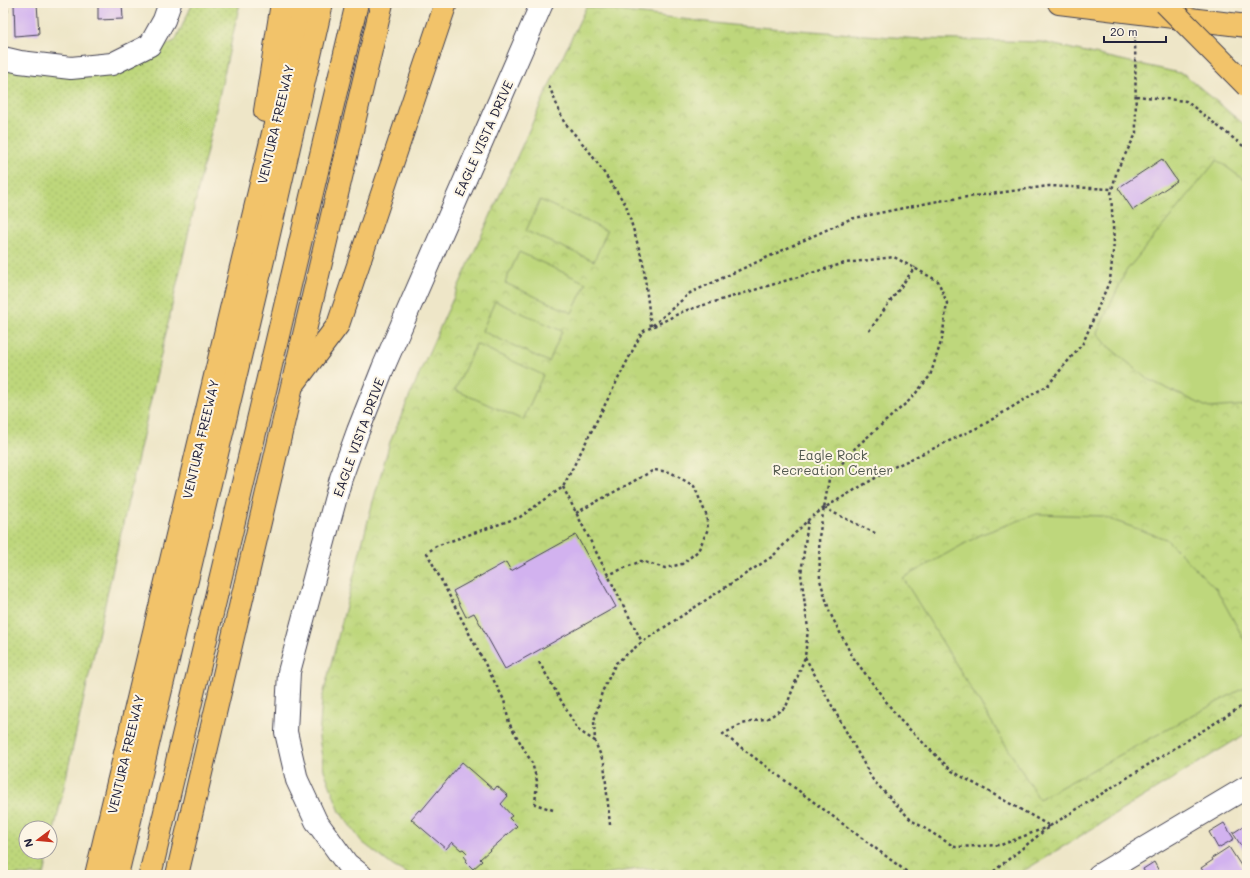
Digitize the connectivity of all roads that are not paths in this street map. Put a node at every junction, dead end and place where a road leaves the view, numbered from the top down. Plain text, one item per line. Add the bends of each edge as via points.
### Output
1 (170, 3) edge
2 (282, 3) edge
3 (357, 3) edge
4 (542, 3) edge
5 (1059, 3) edge
6 (1165, 3) edge
7 (316, 4) edge
8 (381, 6) edge
9 (443, 12) edge
10 (1247, 26) edge
11 (3, 58) edge
12 (1247, 86) edge
13 (241, 269) junction
14 (290, 388) junction
15 (1247, 787) edge
16 (96, 875) edge
17 (117, 875) edge
18 (150, 875) edge
19 (177, 875) edge
20 (361, 875) edge
21 (1099, 875) edge

1 - 11 street via 150,45 112,64 71,68
2 - 13 main road
3 - 18 main road
4 - 20 street, EAGLE VISTA DRIVE via 383,368 353,445 341,478 289,672 286,732 297,780 316,821 347,864
5 - 10 main road
6 - 12 main road, bridge
7 - 13 main road, VENTURA FREEWAY
7 - 17 main road via 259,276
8 - 14 main road
9 - 14 main road via 338,325
13 - 16 main road, VENTURA FREEWAY
14 - 19 main road
15 - 21 street

